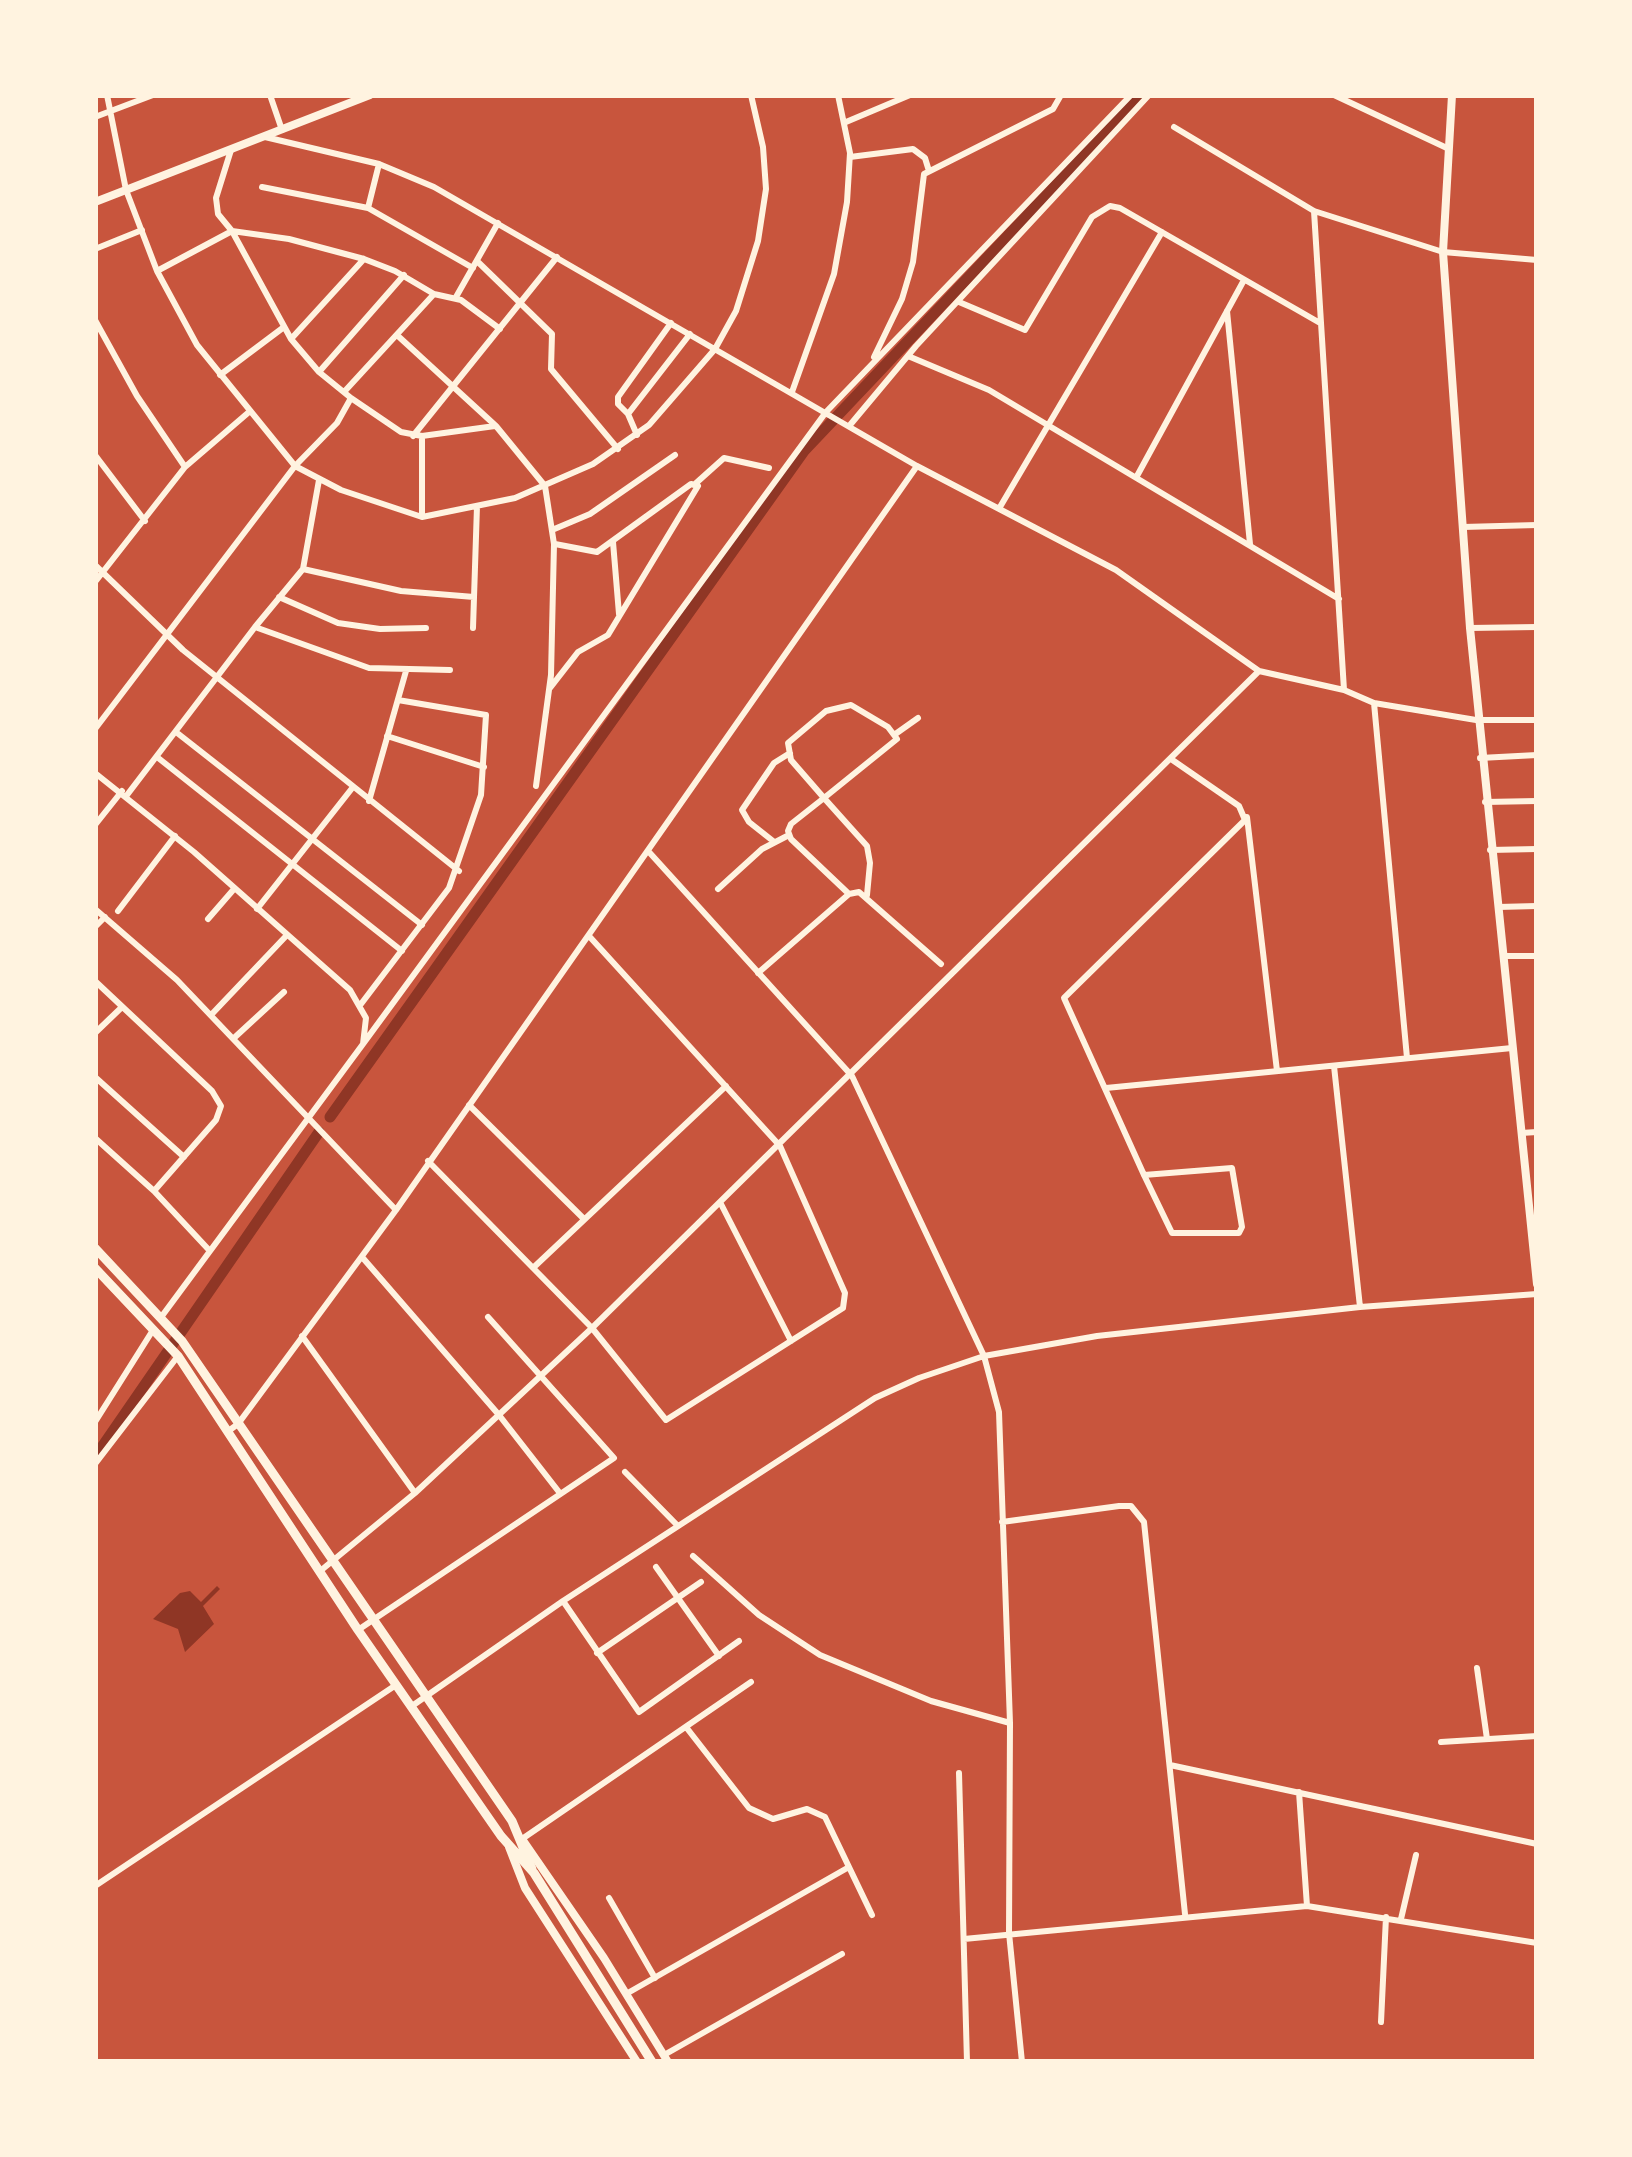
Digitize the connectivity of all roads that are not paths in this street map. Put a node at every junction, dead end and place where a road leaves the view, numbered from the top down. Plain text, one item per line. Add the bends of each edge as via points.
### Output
1 (107, 95) edge
2 (153, 95) edge
3 (270, 95) edge
4 (370, 95) edge
5 (751, 95) edge
6 (838, 95) edge
7 (910, 95) edge
8 (1061, 95) edge
9 (1131, 95) edge
10 (1150, 95) edge
11 (1334, 95) edge
12 (1452, 95) edge
13 (109, 112) junction
14 (95, 117) edge
15 (846, 122) junction
16 (1174, 127) dead end
17 (282, 130) junction
18 (264, 136) junction
19 (1449, 149) junction
20 (231, 150) junction
21 (850, 158) junction
22 (379, 164) junction
23 (929, 170) junction
24 (262, 187) dead end
25 (126, 190) junction
26 (95, 202) edge
27 (368, 208) junction
28 (1314, 211) junction
29 (498, 223) junction
30 (142, 230) junction
31 (232, 231) junction
32 (1162, 232) junction
33 (95, 249) edge
34 (1443, 252) junction
35 (557, 256) junction
36 (364, 259) junction
37 (1537, 260) edge
38 (475, 264) junction
39 (157, 271) junction
40 (404, 275) junction
41 (1244, 280) junction
42 (434, 294) junction
43 (456, 298) junction
44 (959, 302) junction
45 (523, 303) junction
46 (1227, 311) junction
47 (95, 320) edge
48 (671, 323) junction
49 (1322, 324) junction
50 (284, 327) junction
51 (500, 329) junction
52 (690, 334) junction
53 (398, 336) junction
54 (290, 339) junction
55 (715, 349) junction
56 (908, 356) junction
57 (868, 368) junction
58 (319, 372) junction
59 (220, 375) junction
60 (453, 385) junction
61 (792, 392) junction
62 (347, 395) junction
63 (249, 412) junction
64 (828, 413) junction
65 (628, 414) junction
66 (1048, 424) junction
67 (496, 426) junction
68 (850, 426) junction
69 (637, 435) junction
70 (418, 436) junction
71 (618, 449) junction
72 (95, 456) edge
73 (675, 456) dead end
74 (295, 466) junction
75 (917, 466) junction
76 (185, 467) junction
77 (769, 468) dead end
78 (1136, 476) junction
79 (319, 479) junction
80 (695, 484) junction
81 (545, 486) junction
82 (476, 506) junction
83 (1000, 507) junction
84 (422, 517) junction
85 (145, 521) junction
86 (1537, 525) edge
87 (1463, 526) junction
88 (552, 530) junction
89 (612, 542) junction
90 (554, 544) junction
91 (1250, 545) junction
92 (95, 565) edge
93 (303, 569) junction
94 (102, 573) junction
95 (95, 582) edge
96 (278, 597) junction
97 (474, 597) junction
98 (1339, 599) junction
99 (619, 616) junction
100 (1537, 626) edge
101 (255, 627) junction
102 (426, 628) dead end
103 (473, 628) dead end
104 (1470, 628) junction
105 (168, 637) junction
106 (406, 670) junction
107 (450, 670) dead end
108 (1260, 670) junction
109 (218, 678) junction
110 (549, 689) junction
111 (1344, 690) junction
112 (398, 700) junction
113 (1374, 703) junction
114 (918, 718) dead end
115 (1476, 720) junction
116 (1537, 720) edge
117 (95, 729) edge
118 (176, 732) junction
119 (894, 735) junction
120 (388, 736) junction
121 (790, 753) junction
122 (1537, 755) edge
123 (157, 757) junction
124 (1171, 758) junction
125 (1480, 758) junction
126 (484, 767) junction
127 (95, 773) edge
128 (536, 786) dead end
129 (353, 787) junction
130 (124, 793) junction
131 (824, 798) junction
132 (369, 801) junction
133 (1537, 801) edge
134 (1485, 802) junction
135 (1246, 816) junction
136 (95, 825) edge
137 (789, 835) junction
138 (175, 836) junction
139 (312, 838) junction
140 (773, 841) junction
141 (1537, 849) edge
142 (1490, 850) junction
143 (649, 852) junction
144 (292, 864) junction
145 (459, 870) junction
146 (234, 889) junction
147 (718, 889) dead end
148 (849, 894) junction
149 (867, 895) junction
150 (1537, 906) edge
151 (1496, 907) junction
152 (95, 909) edge
153 (257, 909) junction
154 (118, 911) dead end
155 (105, 917) junction
156 (208, 919) dead end
157 (422, 925) junction
158 (95, 927) edge
159 (287, 935) junction
160 (590, 936) junction
161 (402, 951) junction
162 (1502, 956) junction
163 (1537, 956) edge
164 (941, 964) dead end
165 (758, 972) junction
166 (95, 981) edge
167 (284, 992) dead end
168 (361, 1004) junction
169 (122, 1007) junction
170 (211, 1015) junction
171 (95, 1033) edge
172 (234, 1038) junction
173 (363, 1044) junction
174 (1512, 1048) junction
175 (1407, 1058) junction
176 (1334, 1066) junction
177 (1278, 1071) junction
178 (852, 1076) junction
179 (95, 1077) edge
180 (726, 1086) junction
181 (1106, 1088) junction
182 (469, 1104) junction
183 (308, 1114) junction
184 (1537, 1132) edge
185 (1521, 1133) junction
186 (95, 1138) edge
187 (102, 1146) junction
188 (780, 1146) junction
189 (95, 1152) edge
190 (184, 1157) junction
191 (428, 1161) junction
192 (1144, 1176) junction
193 (1532, 1188) edge
194 (154, 1190) junction
195 (721, 1204) junction
196 (396, 1210) junction
197 (583, 1218) junction
198 (1534, 1233) edge
199 (95, 1248) edge
200 (209, 1250) junction
201 (362, 1257) junction
202 (95, 1268) edge
203 (533, 1268) junction
204 (1537, 1284) edge
205 (1537, 1294) edge
206 (1360, 1307) junction
207 (162, 1316) junction
208 (488, 1317) dead end
209 (154, 1327) junction
210 (592, 1328) junction
211 (302, 1336) junction
212 (791, 1341) junction
213 (176, 1354) junction
214 (984, 1356) junction
215 (542, 1375) junction
216 (499, 1415) junction
217 (95, 1422) edge
218 (238, 1424) junction
219 (226, 1432) junction
220 (95, 1464) edge
221 (625, 1472) dead end
222 (415, 1492) junction
223 (559, 1492) junction
224 (1002, 1522) junction
225 (678, 1526) junction
226 (693, 1556) dead end
227 (331, 1562) junction
228 (656, 1567) dead end
229 (320, 1572) junction
230 (702, 1582) dead end
231 (677, 1598) junction
232 (563, 1601) junction
233 (373, 1619) junction
234 (358, 1630) junction
235 (739, 1641) dead end
236 (597, 1653) junction
237 (719, 1656) junction
238 (1477, 1668) dead end
239 (752, 1682) dead end
240 (397, 1684) junction
241 (425, 1698) junction
242 (412, 1706) junction
243 (1010, 1724) junction
244 (686, 1726) junction
245 (1537, 1736) edge
246 (1487, 1740) junction
247 (1441, 1742) dead end
248 (1170, 1765) junction
249 (959, 1773) dead end
250 (1299, 1792) junction
251 (522, 1839) junction
252 (507, 1842) junction
253 (1537, 1844) edge
254 (1416, 1855) dead end
255 (849, 1868) junction
256 (534, 1874) junction
257 (95, 1886) edge
258 (609, 1898) dead end
259 (1307, 1906) junction
260 (1185, 1914) junction
261 (872, 1915) dead end
262 (1386, 1916) junction
263 (1401, 1919) junction
264 (1009, 1933) junction
265 (964, 1939) junction
266 (1537, 1943) edge
267 (842, 1954) dead end
268 (654, 1978) junction
269 (626, 1994) junction
270 (1381, 2022) dead end
271 (666, 2058) edge
272 (637, 2062) edge
273 (652, 2062) edge
274 (967, 2062) edge
275 (1022, 2062) edge

1 - 13 street
2 - 13 street
3 - 17 street
4 - 17 street
5 - 55 street via 766,189 758,242
6 - 15 street
7 - 15 street
8 - 23 street via 1054,109
9 - 57 street
10 - 44 street
11 - 19 street
12 - 19 street
13 - 14 street
13 - 25 street
15 - 21 street
16 - 28 street
17 - 18 street
18 - 20 street
18 - 22 street
19 - 34 street
20 - 25 street
20 - 31 street via 216,198 218,214
21 - 23 street via 914,149
21 - 61 street via 834,274
22 - 27 street
22 - 29 street
23 - 57 street via 922,178 902,298
24 - 27 street
25 - 26 street
25 - 30 street
27 - 38 street
28 - 34 street
28 - 49 street
29 - 35 street
29 - 38 street
30 - 33 street
30 - 39 street
31 - 36 street
31 - 39 street
31 - 50 street
32 - 41 street
32 - 44 street via 1120,208 1100,210 1025,330
32 - 66 street
34 - 37 street
34 - 87 street
35 - 45 street
35 - 48 street
36 - 40 street
36 - 54 street
38 - 43 street
38 - 45 street
39 - 59 street
40 - 42 street
40 - 58 street
41 - 46 street
41 - 49 street
42 - 43 street
42 - 53 street
43 - 51 street
44 - 56 street
45 - 51 street
45 - 71 street via 554,338 552,370
46 - 78 street
46 - 91 street
47 - 76 street
48 - 52 street
48 - 65 street via 618,397
49 - 98 street
50 - 54 street
50 - 59 street
51 - 60 street
52 - 55 street
52 - 65 street
53 - 60 street
53 - 62 street
54 - 58 street
55 - 61 street
55 - 69 street
56 - 66 street
56 - 68 street
57 - 64 street
58 - 62 street
59 - 63 street
60 - 67 street
60 - 70 street
61 - 64 street
62 - 70 street
62 - 74 street via 337,423
63 - 74 street
63 - 76 street
64 - 68 street
64 - 173 street
65 - 69 street
66 - 78 street
66 - 83 street
67 - 70 street
67 - 81 street
68 - 75 street
69 - 71 street
70 - 84 street
71 - 81 street
72 - 85 street
73 - 88 street via 603,506
74 - 79 street
74 - 105 street
75 - 83 street
75 - 143 street
76 - 85 street
77 - 80 street via 724,458
78 - 91 street
79 - 84 street
79 - 93 street
80 - 89 street
80 - 99 street
81 - 82 street
81 - 88 street
82 - 84 street
82 - 97 street
83 - 108 street via 1116,570
85 - 94 street
86 - 87 street
87 - 104 street
88 - 90 street
89 - 90 street via 588,554
89 - 99 street
90 - 110 street
91 - 98 street
92 - 94 street
93 - 96 street
93 - 97 street
94 - 95 street
94 - 105 street
96 - 101 street
96 - 102 street via 338,623
97 - 103 street
98 - 111 street
99 - 110 street via 604,640 578,652
100 - 104 street
101 - 106 street via 342,662
101 - 109 street
104 - 115 street
105 - 109 street
105 - 117 street
106 - 107 street
106 - 112 street
108 - 111 street
108 - 124 street
109 - 118 street
109 - 129 street
110 - 128 street
111 - 113 street
112 - 120 street
112 - 126 street via 486,715
113 - 115 street
113 - 175 street
114 - 119 street
115 - 116 street
115 - 125 street
118 - 123 street
118 - 139 street
119 - 121 street via 851,705 826,712 788,744
119 - 131 street via 898,739
120 - 126 street
120 - 132 street
121 - 131 street
121 - 140 street via 774,763 742,810
122 - 125 street
123 - 130 street
123 - 144 street
124 - 135 street
124 - 178 street
125 - 134 street
126 - 145 street
127 - 130 street
129 - 132 street
129 - 139 street
130 - 136 street
130 - 138 street
131 - 137 street via 791,824
131 - 149 street via 866,846
132 - 145 street
133 - 134 street
134 - 142 street
135 - 177 street
135 - 181 street via 1064,998
137 - 140 street
137 - 148 street
138 - 146 street
138 - 154 street
139 - 144 street
139 - 157 street
140 - 147 street
141 - 142 street
142 - 151 street
143 - 160 street
143 - 165 street
144 - 153 street
144 - 161 street
145 - 157 street
146 - 153 street
146 - 156 street
148 - 149 street
148 - 165 street
149 - 164 street
150 - 151 street
151 - 162 street
152 - 155 street
153 - 159 street
155 - 158 street
155 - 170 street
157 - 161 street
159 - 168 street
159 - 170 street
160 - 180 street
160 - 182 street
161 - 168 street
162 - 163 street
162 - 174 street
165 - 178 street
166 - 169 street
167 - 172 street
168 - 173 street
169 - 171 street
169 - 190 street via 218,1097 216,1120
170 - 172 street
172 - 183 street
173 - 183 street
174 - 175 street
174 - 185 street
175 - 176 street
176 - 177 street
176 - 206 street
177 - 181 street
178 - 188 street
178 - 214 street
179 - 190 street
180 - 188 street
180 - 197 street
181 - 192 street
182 - 191 street
182 - 197 street
183 - 196 street
183 - 200 street
184 - 185 street
185 - 193 street
186 - 187 street
187 - 189 street
187 - 194 street
188 - 195 street
188 - 212 street via 846,1302
190 - 194 street
191 - 196 street
191 - 203 street
192 - 192 street via 1232,1168 1239,1233 1172,1232
193 - 198 street
194 - 200 street
195 - 210 street
195 - 212 street
196 - 201 street
197 - 203 street
198 - 204 street
199 - 207 main road
200 - 207 street
201 - 211 street
201 - 216 street
202 - 209 main road
203 - 210 street
205 - 206 street
206 - 214 street via 1097,1336
207 - 218 main road
208 - 215 street
209 - 213 main road
209 - 217 street
210 - 212 street via 666,1420
210 - 215 street
211 - 218 street
211 - 222 street
213 - 219 main road
213 - 220 street
214 - 224 street via 999,1412
214 - 225 street via 875,1398
215 - 216 street
215 - 223 street via 614,1458
216 - 222 street
216 - 223 street
218 - 219 street
218 - 227 main road
219 - 229 main road
221 - 225 street
222 - 227 street
223 - 233 street
224 - 243 street
224 - 248 street via 1120,1506 1139,1512 1149,1534
225 - 232 street
226 - 243 street via 759,1616 820,1655 932,1702
227 - 229 street
227 - 233 main road
228 - 231 street
229 - 234 main road
230 - 231 street
231 - 236 street
231 - 237 street
232 - 236 street
232 - 241 street
233 - 234 street
233 - 241 main road
234 - 240 main road
235 - 237 street
236 - 237 street via 639,1712
238 - 246 street
239 - 244 street
240 - 242 main road
240 - 257 street
241 - 242 street
241 - 251 main road
242 - 252 main road
243 - 264 street
244 - 251 street
244 - 255 street via 749,1808 774,1819 818,1810
245 - 246 street
246 - 247 street
248 - 250 street
248 - 260 street
249 - 265 street
250 - 253 street
250 - 259 street
251 - 256 main road
251 - 269 street
252 - 256 main road
252 - 272 street via 525,1888
254 - 263 street
255 - 261 street
255 - 268 street
256 - 273 main road
258 - 268 street
259 - 260 street
259 - 262 street
260 - 264 street
262 - 263 street
262 - 270 street
263 - 266 street
264 - 265 street
264 - 275 street
265 - 274 street
267 - 271 street
268 - 269 street
269 - 271 street

